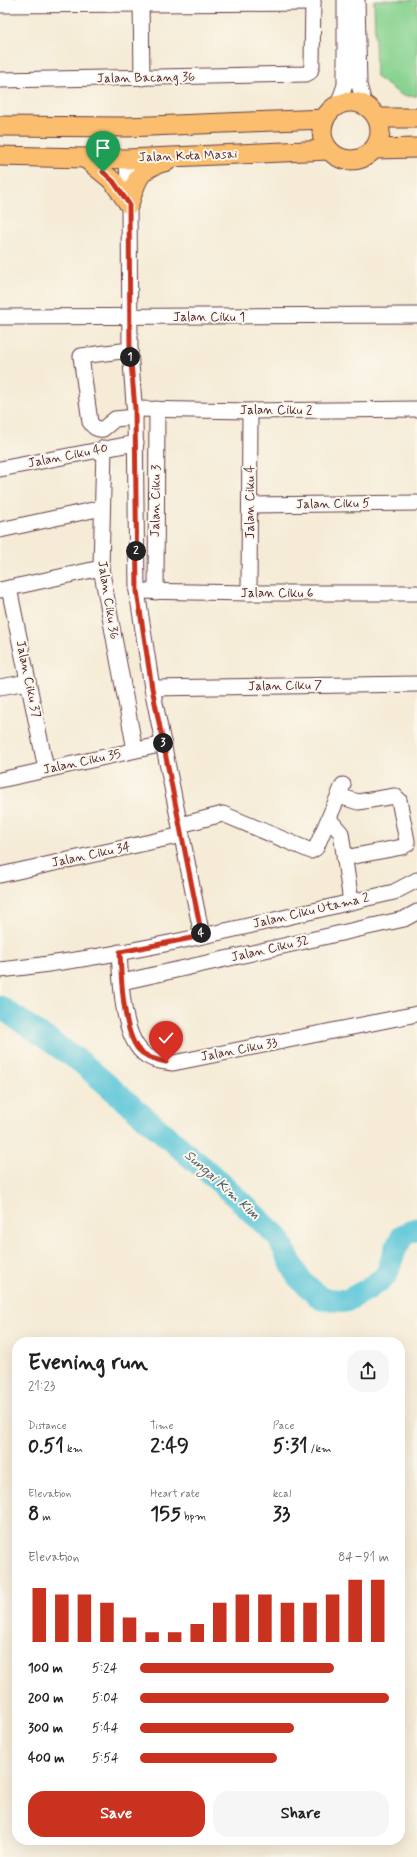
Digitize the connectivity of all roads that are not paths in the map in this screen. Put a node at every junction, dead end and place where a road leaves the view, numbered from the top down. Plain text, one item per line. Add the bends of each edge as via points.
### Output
1 (345, 0) edge
2 (358, 0) edge
3 (313, 1) edge
4 (141, 2) edge
5 (0, 5) edge
6 (142, 78) junction
7 (0, 80) edge
8 (338, 105) junction
9 (371, 112) junction
10 (417, 118) edge
11 (325, 119) junction
12 (0, 126) edge
13 (417, 148) edge
14 (374, 149) junction
15 (329, 150) junction
16 (0, 156) edge
17 (186, 156) junction
18 (85, 158) junction
19 (127, 159) junction
20 (129, 204) junction
21 (417, 315) edge
22 (0, 317) edge
23 (130, 317) junction
24 (130, 350) junction
25 (417, 409) edge
26 (157, 410) junction
27 (250, 410) junction
28 (135, 413) junction
29 (136, 443) junction
30 (104, 448) junction
31 (0, 469) edge
32 (417, 503) edge
33 (250, 505) junction
34 (102, 508) junction
35 (0, 530) edge
36 (101, 568) junction
37 (4, 589) edge
38 (137, 591) junction
39 (156, 592) junction
40 (417, 593) edge
41 (249, 594) junction
42 (28, 682) junction
43 (417, 684) edge
44 (0, 688) edge
45 (152, 688) junction
46 (164, 744) junction
47 (135, 750) junction
48 (46, 769) junction
49 (0, 780) edge
50 (329, 819) junction
51 (181, 830) junction
52 (344, 858) junction
53 (0, 875) edge
54 (417, 880) edge
55 (351, 902) junction
56 (417, 912) edge
57 (202, 936) junction
58 (120, 952) junction
59 (0, 970) edge
60 (122, 982) junction
61 (417, 1014) edge

1 - 8 street via 345,85
2 - 9 street via 359,85
3 - 4 street
3 - 6 street, Jalan Bacang 36 via 312,69 306,74
4 - 5 street
4 - 6 street
6 - 7 street, Jalan Bacang 36
8 - 9 main road via 356,103
8 - 11 main road
9 - 10 main road
9 - 14 main road via 380,130
11 - 12 main road via 126,127
11 - 15 main road via 322,135
13 - 14 main road
14 - 15 main road via 352,160 335,155
15 - 17 main road, Jalan Kota Masai
16 - 18 main road, Jalan Kota Masai
17 - 19 main road, Jalan Kota Masai
17 - 20 main road via 154,165 141,173
18 - 19 main road, Jalan Kota Masai
18 - 20 main road via 113,181
19 - 20 street
20 - 23 street
21 - 23 street, Jalan Ciku 1
22 - 23 street, Jalan Ciku 1
23 - 24 street
24 - 28 street
24 - 28 street, Jalan Ciku 2 via 74,356 92,425 104,429 118,418
25 - 27 street, Jalan Ciku 2
26 - 27 street, Jalan Ciku 2
26 - 28 street, Jalan Ciku 2
26 - 39 street, Jalan Ciku 3
27 - 33 street, Jalan Ciku 4
28 - 29 street
29 - 30 street, Jalan Ciku 40
29 - 38 street
30 - 31 street, Jalan Ciku 40
30 - 34 street, Jalan Ciku 36
32 - 33 street, Jalan Ciku 5
33 - 41 street, Jalan Ciku 4
34 - 35 street
34 - 36 street, Jalan Ciku 36
36 - 37 street
36 - 47 street, Jalan Ciku 36
37 - 42 street, Jalan Ciku 37
38 - 39 street, Jalan Ciku 6
38 - 45 street
39 - 41 street, Jalan Ciku 6
40 - 41 street, Jalan Ciku 6
42 - 44 street
42 - 48 street, Jalan Ciku 37
43 - 45 street, Jalan Ciku 7
45 - 46 street
46 - 47 street, Jalan Ciku 35
46 - 51 street
47 - 48 street, Jalan Ciku 35
48 - 49 street, Jalan Ciku 35
50 - 51 street, Jalan Ciku 34 via 316,848 311,851 223,814
50 - 52 street via 341,833
50 - 52 street via 341,791 358,802 393,796 398,798 407,844
51 - 53 street, Jalan Ciku 34
51 - 57 street
52 - 55 street
54 - 55 street, Jalan Ciku Utama 2 via 394,892
55 - 57 street, Jalan Ciku Utama 2
56 - 60 street, Jalan Ciku 32 via 404,919
57 - 58 street, Jalan Ciku Utama 2
58 - 59 street, Jalan Ciku Utama 2 via 55,965
58 - 60 street, Jalan Ciku 33
60 - 61 street, Jalan Ciku 33 via 133,1041 146,1056 166,1062 179,1062

